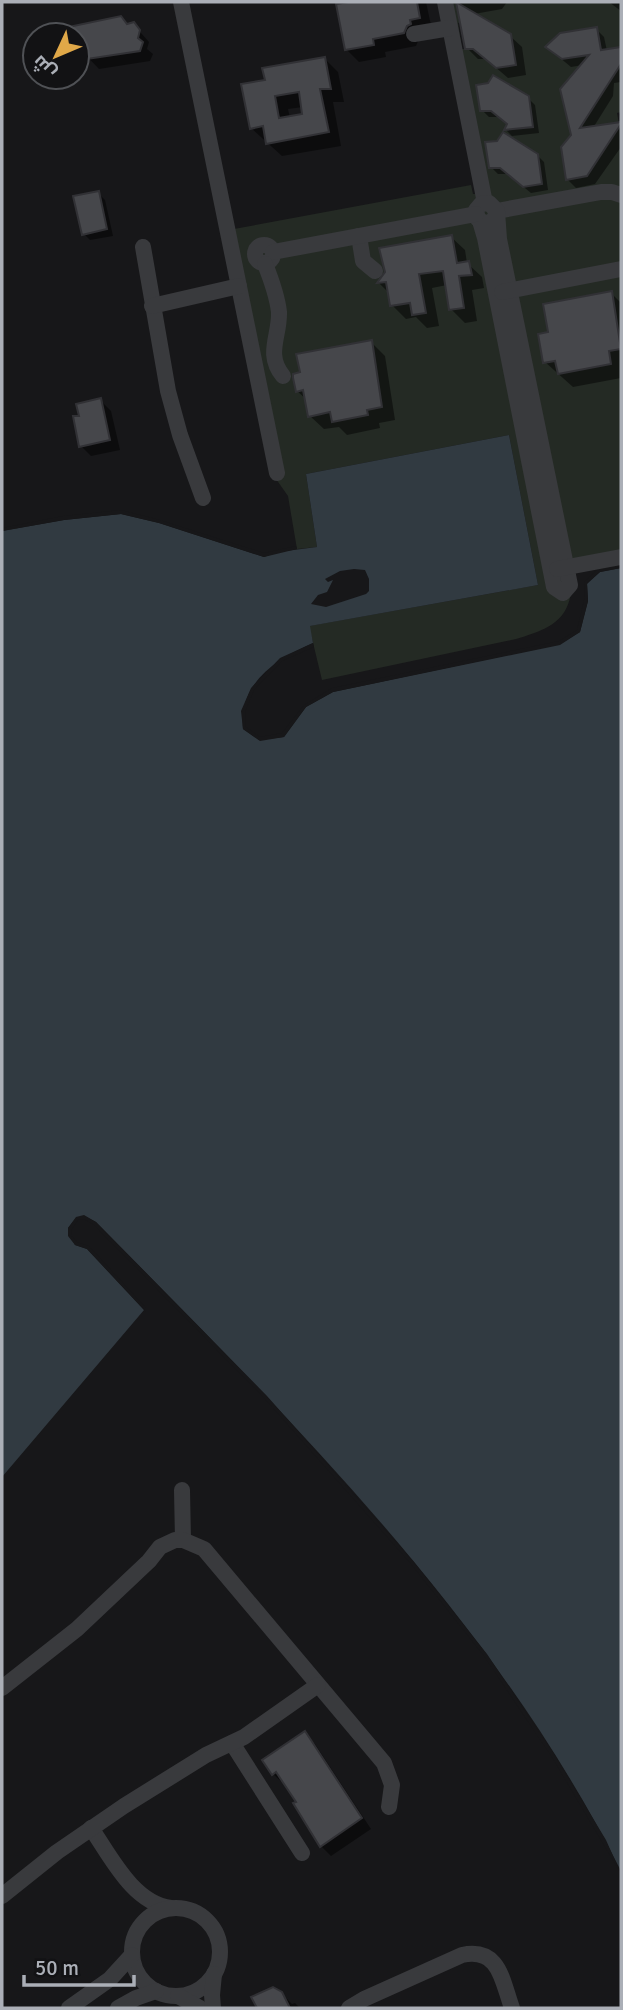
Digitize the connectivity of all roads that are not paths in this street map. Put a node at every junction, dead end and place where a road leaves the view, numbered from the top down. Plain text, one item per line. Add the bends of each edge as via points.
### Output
1 (181, 2) edge
2 (445, 2) edge
3 (450, 28) junction
4 (414, 34) dead end
5 (621, 195) edge
6 (487, 213) junction
7 (359, 236) junction
8 (143, 247) dead end
9 (621, 269) edge
10 (374, 271) dead end
11 (239, 286) junction
12 (503, 292) junction
13 (152, 306) junction
14 (282, 376) dead end
15 (277, 473) dead end
16 (204, 498) dead end
17 (621, 557) edge
18 (183, 1490) dead end
19 (183, 1540) junction
20 (149, 1561) junction
21 (212, 1562) junction
22 (318, 1685) junction
23 (2, 1688) edge
24 (232, 1743) junction
25 (389, 1807) dead end
26 (90, 1828) junction
27 (302, 1853) dead end
28 (134, 1888) junction
29 (2, 1896) edge
30 (173, 1908) junction
31 (135, 1935) junction
32 (132, 1955) junction
33 (214, 1973) junction
34 (156, 1991) junction
35 (178, 1996) junction
36 (366, 2003) edge
37 (69, 2008) edge
38 (118, 2008) edge
39 (200, 2008) edge
40 (213, 2008) edge
41 (349, 2008) edge
42 (512, 2008) edge

1 - 11 street
2 - 3 street
3 - 4 street
3 - 6 street
5 - 6 street via 601,192
6 - 7 street
6 - 12 street via 498,233
7 - 10 street via 363,261
7 - 14 street via 269,258 279,314 273,354
8 - 13 street
9 - 12 street
11 - 13 street
11 - 15 street
12 - 17 street via 558,569
13 - 16 street via 171,402
18 - 19 street
19 - 20 street via 167,1543
19 - 21 street via 204,1549
20 - 21 street via 181,1550
20 - 23 street via 77,1629
21 - 22 street
22 - 24 street
22 - 25 street via 388,1770 392,1785
24 - 26 street
24 - 27 street
26 - 28 street
26 - 29 street
28 - 30 street via 148,1900
28 - 31 street
30 - 31 street via 150,1916
30 - 33 street via 199,1915 216,1935 219,1961
31 - 32 street
32 - 34 street via 139,1976
32 - 37 street via 110,1979
33 - 35 street via 203,1987
33 - 40 street
34 - 35 street
34 - 38 street
35 - 39 street
36 - 41 street via 356,2002
36 - 42 street via 470,1953 486,1956 498,1967

